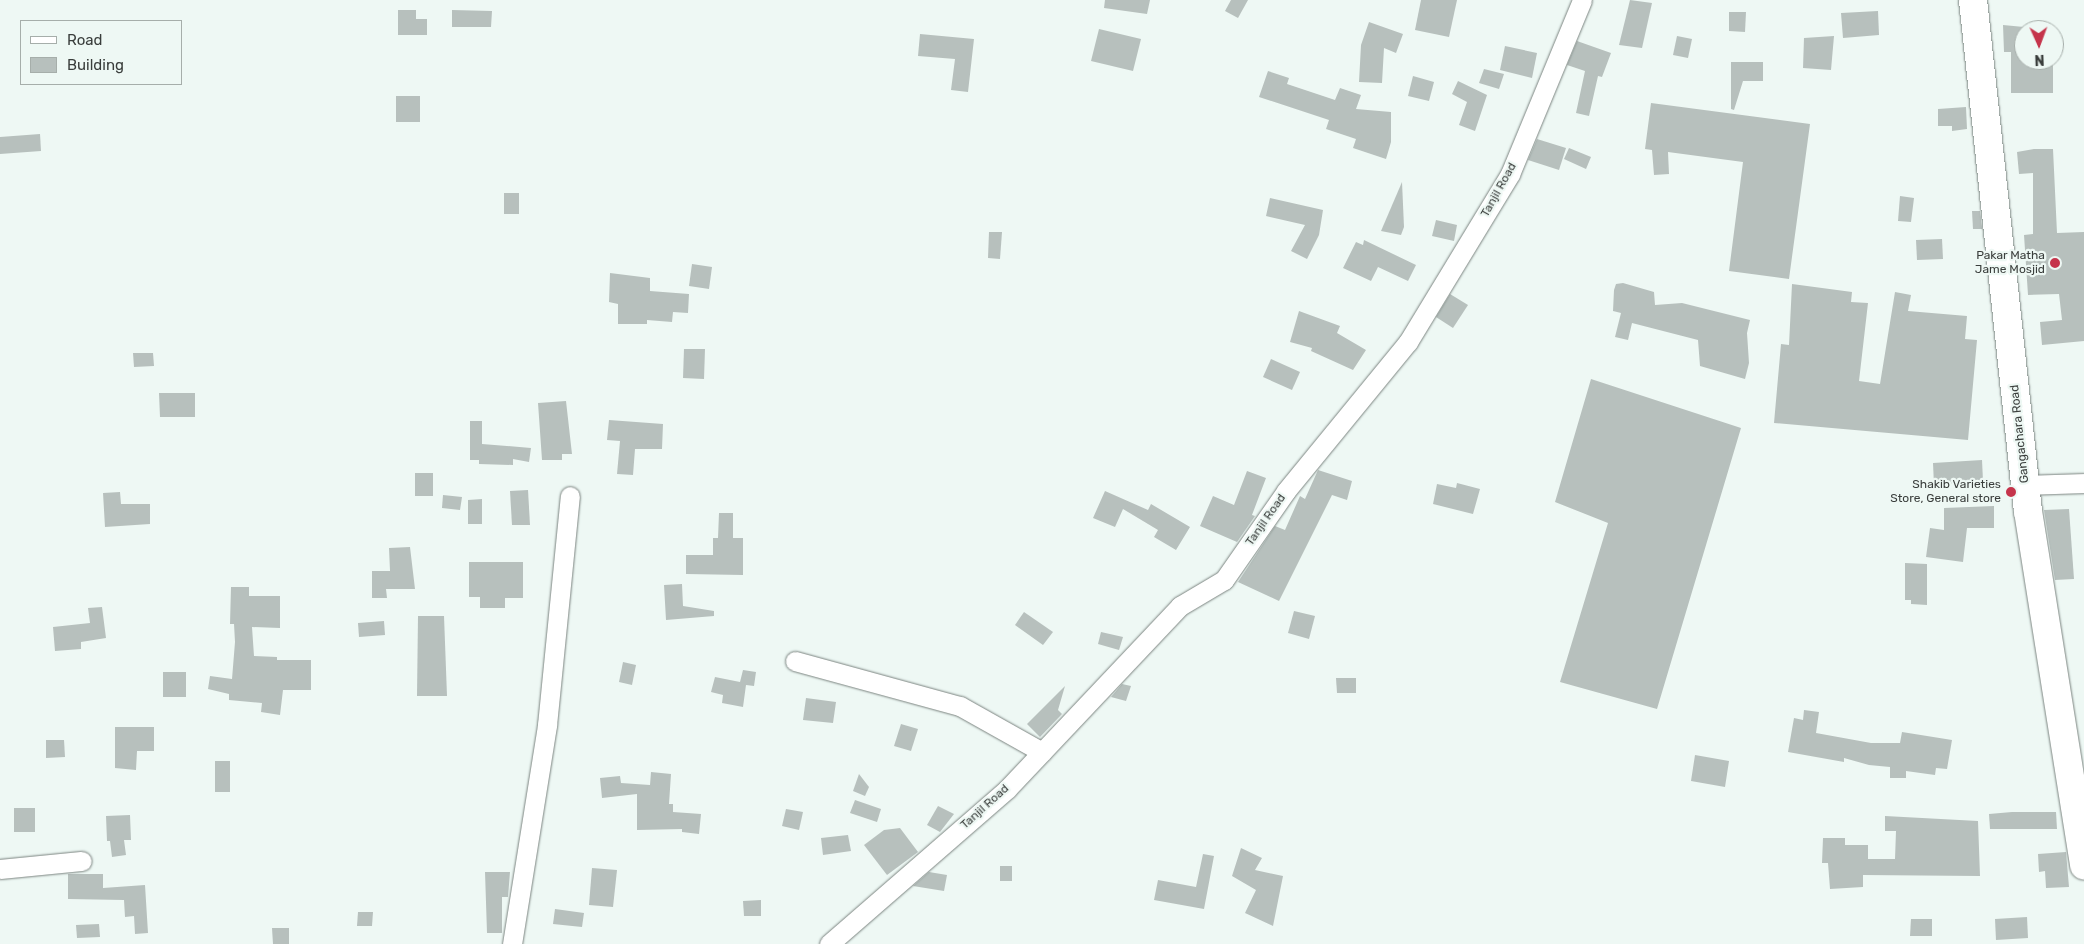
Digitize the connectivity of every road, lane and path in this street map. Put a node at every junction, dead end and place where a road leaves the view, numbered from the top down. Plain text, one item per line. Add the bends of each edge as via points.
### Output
1 (1582, 0) edge
2 (1973, 0) edge
3 (2084, 483) edge
4 (2026, 485) junction
5 (570, 496) dead end
6 (794, 661) dead end
7 (1042, 752) junction
8 (2075, 755) edge
9 (82, 861) dead end
10 (2084, 866) edge
11 (0, 869) edge
12 (512, 944) edge
13 (829, 944) edge

1 - 7 street, Tanjil Road via 1510,174 1408,342 1286,492 1224,580 1180,606
2 - 4 main road, Gangachara Road
3 - 4 street
4 - 8 main road, Gangachara Road
5 - 12 street via 546,725
6 - 7 street via 960,706
7 - 13 street, Tanjil Road via 1007,789
8 - 10 main road, Gangachara Road
9 - 11 street

